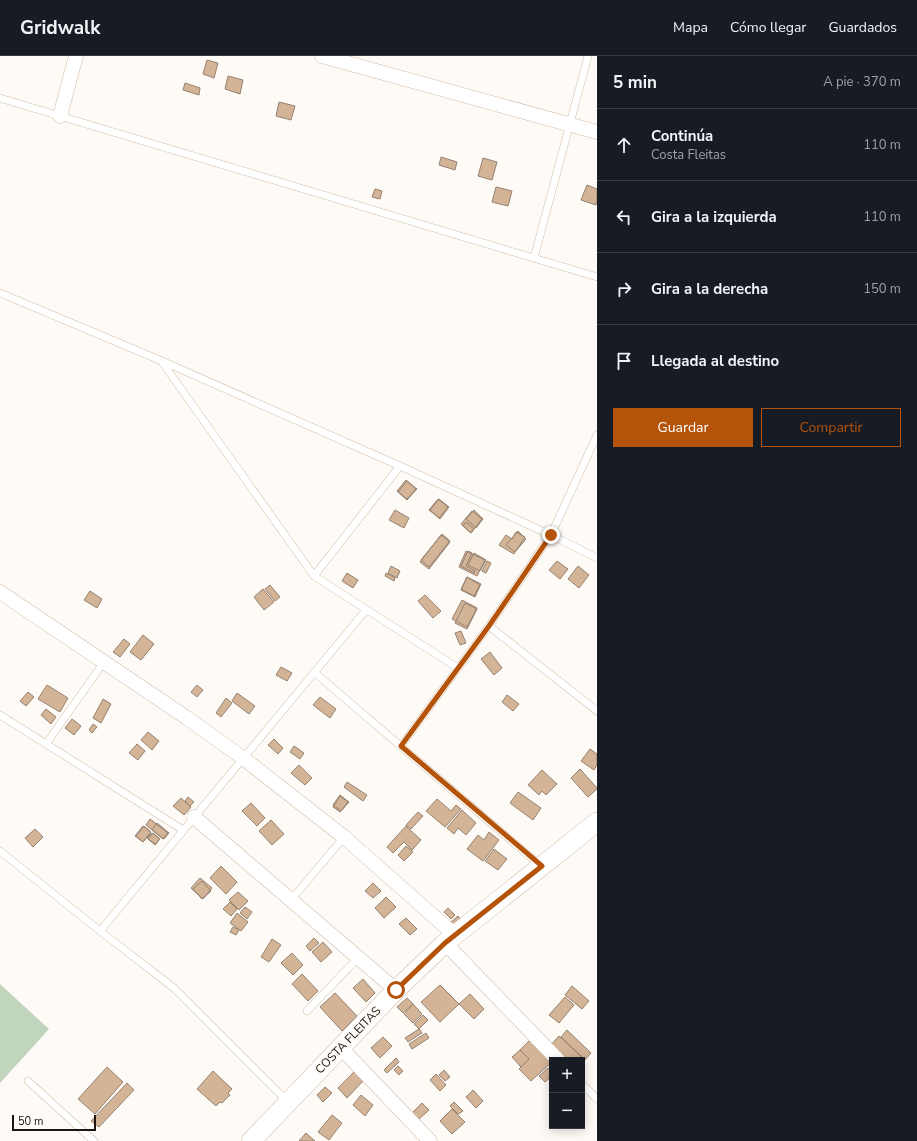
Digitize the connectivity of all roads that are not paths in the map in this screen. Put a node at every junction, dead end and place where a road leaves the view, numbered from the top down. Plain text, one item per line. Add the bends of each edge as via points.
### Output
1 (76, 56) edge
2 (322, 56) edge
3 (588, 56) edge
4 (0, 98) edge
5 (60, 116) junction
6 (570, 124) junction
7 (597, 132) edge
8 (534, 258) junction
9 (597, 277) edge
10 (0, 293) edge
11 (162, 362) junction
12 (597, 435) edge
13 (400, 466) junction
14 (551, 535) junction
15 (597, 558) edge
16 (314, 576) junction
17 (0, 592) edge
18 (366, 610) junction
19 (489, 626) junction
20 (104, 662) junction
21 (458, 668) junction
22 (314, 672) junction
23 (597, 711) edge
24 (0, 715) edge
25 (46, 744) junction
26 (401, 746) junction
27 (243, 758) junction
28 (194, 817) junction
29 (597, 822) edge
30 (183, 830) junction
31 (344, 837) junction
32 (0, 851) edge
33 (542, 866) junction
34 (291, 900) junction
35 (100, 931) junction
36 (450, 939) junction
37 (358, 958) junction
38 (396, 990) junction
39 (307, 1011) dead end
40 (341, 1048) junction
41 (555, 1057) edge
42 (28, 1081) dead end
43 (585, 1087) edge
44 (597, 1099) edge
45 (288, 1103) junction
46 (94, 1141) edge
47 (250, 1141) edge
48 (430, 1141) edge

1 - 5 street
2 - 6 street
3 - 6 lane
4 - 5 lane
5 - 8 lane
6 - 7 street
6 - 8 lane
8 - 9 lane
10 - 11 lane
11 - 13 lane
11 - 16 lane
12 - 14 lane
13 - 14 lane
13 - 16 lane
14 - 15 lane
14 - 19 lane
16 - 18 lane
17 - 20 street
18 - 21 lane
18 - 22 lane
19 - 21 lane
19 - 23 lane
20 - 25 lane
20 - 27 street
21 - 26 lane
22 - 26 lane
22 - 27 lane
24 - 25 lane
25 - 30 lane
26 - 33 lane
27 - 28 lane
27 - 31 street
28 - 30 lane
28 - 34 street
29 - 33 main road, COSTA FLEITAS
30 - 35 lane
31 - 34 lane
31 - 36 street
32 - 35 lane
33 - 36 main road, COSTA FLEITAS
34 - 37 street
35 - 45 lane via 174,988
36 - 38 main road, COSTA FLEITAS
36 - 41 street
37 - 38 street
37 - 39 lane
38 - 40 main road, COSTA FLEITAS
40 - 45 main road, COSTA FLEITAS
40 - 48 street
42 - 46 lane
43 - 44 lane
45 - 47 main road, COSTA FLEITAS

